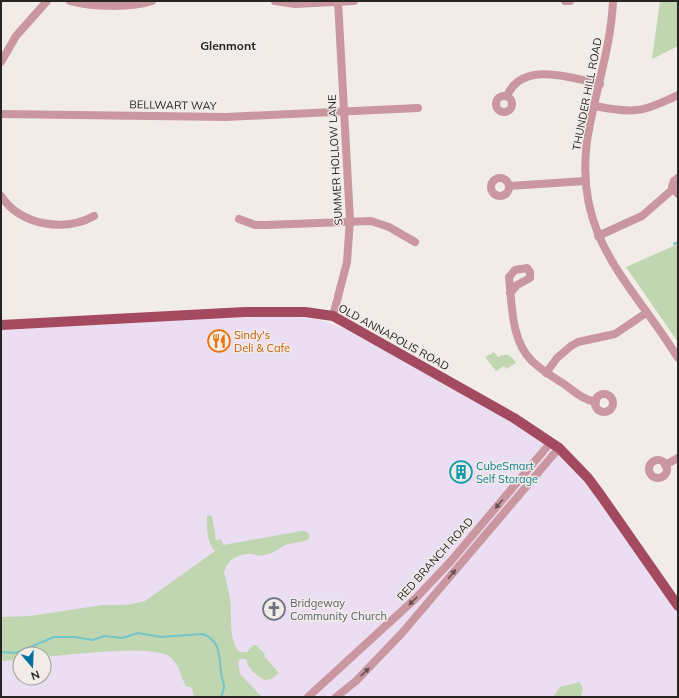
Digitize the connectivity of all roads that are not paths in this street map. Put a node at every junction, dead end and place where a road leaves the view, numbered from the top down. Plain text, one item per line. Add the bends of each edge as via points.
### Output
1 (47, 1) edge
2 (70, 1) edge
3 (152, 1) edge
4 (275, 1) edge
5 (338, 1) edge
6 (354, 1) edge
7 (565, 1) edge
8 (570, 1) edge
9 (613, 1) edge
10 (1, 62) edge
11 (600, 84) junction
12 (678, 95) edge
13 (507, 96) dead end
14 (595, 106) junction
15 (418, 108) dead end
16 (344, 111) junction
17 (1, 114) edge
18 (678, 178) edge
19 (585, 181) junction
20 (508, 186) dead end
21 (676, 192) edge
22 (1, 196) edge
23 (94, 216) dead end
24 (239, 219) dead end
25 (350, 220) junction
26 (598, 236) junction
27 (415, 242) dead end
28 (510, 293) dead end
29 (646, 313) junction
30 (333, 316) junction
31 (1, 325) edge
32 (678, 358) edge
33 (546, 372) junction
34 (596, 402) dead end
35 (555, 445) junction
36 (678, 458) edge
37 (665, 465) dead end
38 (678, 606) edge
39 (308, 697) edge
40 (336, 697) edge

1 - 10 street via 16,36
2 - 3 street via 120,5
4 - 5 street via 295,4
5 - 6 street
5 - 16 street, SUMMER HOLLOW LANE
7 - 8 street
9 - 11 street, THUNDER HILL ROAD
11 - 13 street via 550,74 536,75 519,81
11 - 14 street, THUNDER HILL ROAD
12 - 14 street via 653,107 633,112
14 - 19 street, THUNDER HILL ROAD via 587,140
15 - 16 street, BELLWART WAY
16 - 17 street, BELLWART WAY via 226,117
16 - 25 street, SUMMER HOLLOW LANE
18 - 21 street via 673,184
19 - 20 street
19 - 26 street, THUNDER HILL ROAD
21 - 26 street via 667,193 656,206 642,216
22 - 23 street via 17,213 35,222 75,224
24 - 25 street via 255,225
25 - 27 street via 380,223
25 - 30 street, SUMMER HOLLOW LANE via 347,262
26 - 29 street, THUNDER HILL ROAD via 612,264
28 - 33 street via 514,321 522,347 532,362
29 - 32 street, THUNDER HILL ROAD
29 - 33 street via 615,334 578,342 571,346
30 - 31 main road, OLD ANNAPOLIS ROAD via 305,312 252,312
30 - 35 main road, OLD ANNAPOLIS ROAD via 514,418
33 - 34 street via 585,399
35 - 38 main road, OLD ANNAPOLIS ROAD via 588,478
35 -> 39 street, RED BRANCH ROAD via 421,593
40 -> 35 street, RED BRANCH ROAD via 356,681 402,633
36 - 37 street

